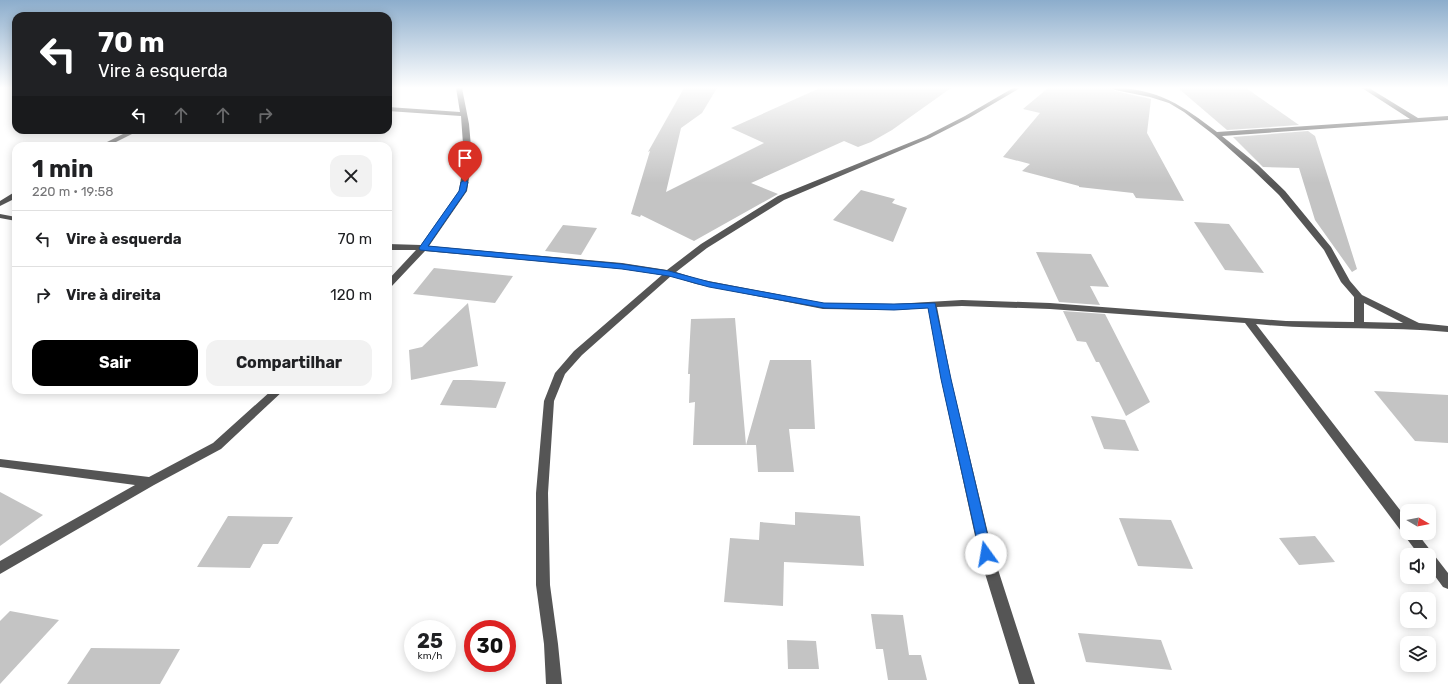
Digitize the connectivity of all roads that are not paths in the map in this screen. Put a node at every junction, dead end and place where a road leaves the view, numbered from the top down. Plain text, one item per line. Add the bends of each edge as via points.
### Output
1 (465, 120) edge
2 (961, 120) edge
3 (1198, 120) edge
4 (1404, 120) edge
5 (128, 134) edge
6 (1216, 134) junction
7 (111, 142) edge
8 (12, 197) edge
9 (0, 204) edge
10 (0, 216) edge
11 (12, 218) edge
12 (392, 247) edge
13 (422, 248) junction
14 (669, 273) junction
15 (392, 281) edge
16 (1360, 297) junction
17 (932, 305) junction
18 (1248, 320) junction
19 (1359, 325) junction
20 (1418, 326) junction
21 (1448, 329) edge
22 (275, 394) edge
23 (0, 464) edge
24 (150, 482) junction
25 (1400, 520) edge
26 (1415, 540) edge
27 (1422, 548) edge
28 (1436, 567) edge
29 (0, 568) edge
30 (1448, 583) edge
31 (554, 684) edge
32 (1027, 684) edge

1 - 13 street via 468,158 463,191
2 - 14 street via 928,137 781,198 704,246
3 - 6 street
4 - 6 street
5 - 7 street
6 - 16 street via 1282,193 1328,249 1346,282
8 - 9 street
10 - 11 street
12 - 13 street
13 - 14 street via 622,266
13 - 15 street
14 - 17 street via 711,284 824,306
14 - 31 street via 578,353 560,373 549,401 541,536 542,585
16 - 19 street
16 - 20 street
17 - 18 street via 962,303 1050,306
17 - 32 street via 946,379 986,554
18 - 19 street via 1286,324
18 - 25 street
19 - 20 street
20 - 21 street
22 - 24 street via 217,446
23 - 24 street
24 - 29 street
26 - 27 street
28 - 30 street

